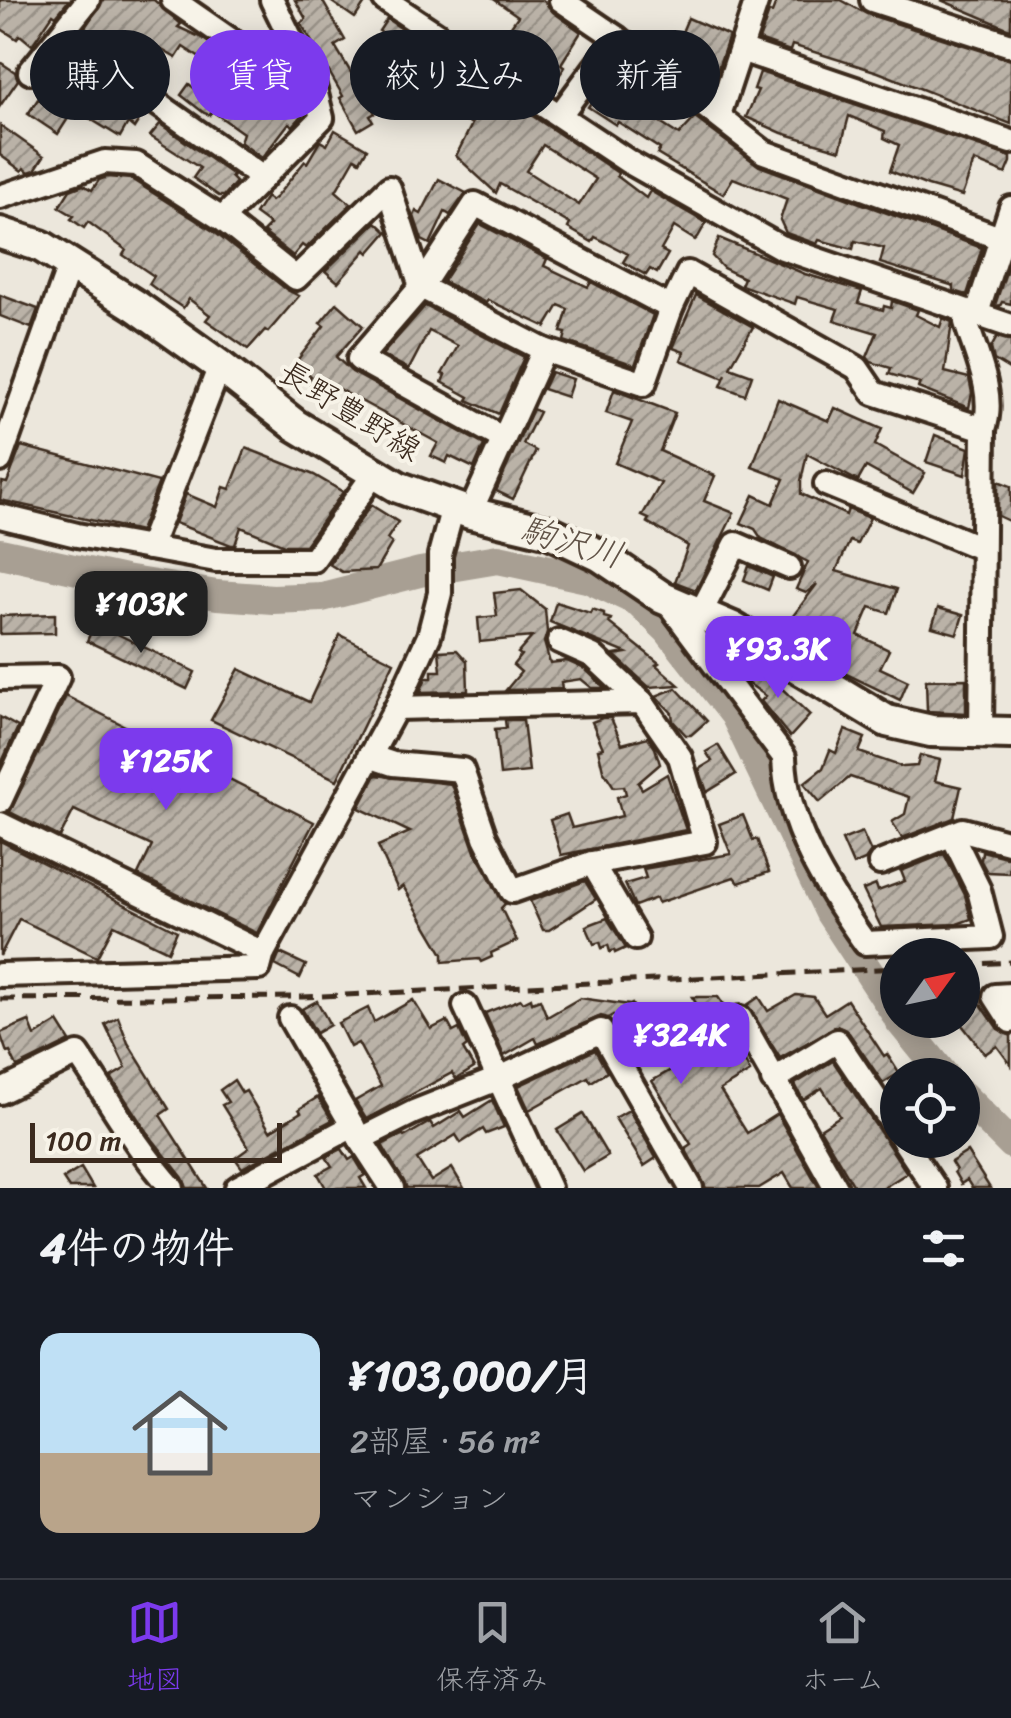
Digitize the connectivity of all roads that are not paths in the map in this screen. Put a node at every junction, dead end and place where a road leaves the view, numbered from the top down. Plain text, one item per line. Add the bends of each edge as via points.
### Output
1 (88, 0) edge
2 (173, 0) edge
3 (272, 0) edge
4 (385, 0) edge
5 (561, 0) edge
6 (757, 0) edge
7 (872, 0) edge
8 (64, 30) edge
9 (216, 30) edge
10 (287, 30) edge
11 (431, 30) edge
12 (605, 30) edge
13 (1011, 45) edge
14 (740, 50) junction
15 (580, 87) edge
16 (170, 112) edge
17 (720, 112) edge
18 (560, 114) joint
19 (720, 116) edge
20 (320, 120) edge
21 (1011, 142) edge
22 (263, 178) junction
23 (0, 197) edge
24 (1011, 208) edge
25 (222, 219) junction
26 (0, 233) edge
27 (1006, 240) edge
28 (69, 266) junction
29 (421, 287) junction
30 (671, 308) junction
31 (976, 313) junction
32 (1011, 326) edge
33 (544, 350) junction
34 (220, 366) junction
35 (994, 420) edge
36 (502, 438) junction
37 (0, 460) edge
38 (374, 474) junction
39 (826, 484) dead end
40 (461, 510) junction
41 (0, 516) edge
42 (149, 548) junction
43 (982, 548) junction
44 (789, 568) dead end
45 (664, 598) junction
46 (700, 614) junction
47 (559, 641) dead end
48 (0, 678) edge
49 (642, 702) junction
50 (396, 708) junction
51 (996, 733) edge
52 (369, 756) junction
53 (0, 800) edge
54 (0, 824) edge
55 (952, 834) junction
56 (1011, 843) edge
57 (592, 863) junction
58 (880, 863) dead end
59 (636, 938) dead end
60 (263, 952) junction
61 (0, 975) edge
62 (1011, 995) edge
63 (465, 1006) dead end
64 (290, 1018) dead end
65 (740, 1018) dead end
66 (1011, 1022) edge
67 (500, 1078) junction
68 (773, 1080) junction
69 (0, 1092) edge
70 (880, 1105) edge
71 (356, 1133) junction
72 (913, 1158) edge
73 (927, 1185) edge
74 (172, 1188) edge
75 (237, 1188) edge
76 (392, 1188) edge
77 (549, 1188) edge
78 (691, 1188) edge
79 (836, 1188) edge

1 - 8 street
2 - 9 street
3 - 10 street
4 - 11 street
5 - 12 street
6 - 14 street
7 - 13 street
14 - 17 street
14 - 21 street
15 - 18 street
16 - 22 street
18 - 31 street via 629,162 780,247
19 - 27 street via 764,152
20 - 22 street
22 - 25 street
23 - 25 street via 105,162 136,164
24 - 27 street
25 - 29 street via 296,278 389,188
26 - 28 main road, 長野豊野線 via 41,246
27 - 31 street
28 - 34 main road, 長野豊野線
28 - 37 street
29 - 30 street via 475,204
29 - 33 street
29 - 36 street via 359,359
30 - 33 street via 644,384
30 - 35 street via 688,273 857,368 874,393
31 - 32 street
31 - 35 street via 966,322
33 - 36 street
34 - 38 main road, 長野豊野線 via 295,425
34 - 42 street
35 - 43 street
36 - 40 street
38 - 40 main road, 長野豊野線
38 - 42 street via 313,560 216,560
39 - 43 street
40 - 45 main road, 長野豊野線 via 550,532
40 - 50 street via 440,555 440,594 428,636
41 - 42 street
43 - 51 street
44 - 46 street via 736,544
45 - 46 main road, 長野豊野線
45 - 55 street via 784,757 785,786 806,845 865,944 991,937 979,890
46 - 51 main road, 長野豊野線 via 887,722
47 - 49 street via 593,656
48 - 53 street via 58,677
49 - 50 street
49 - 57 street via 680,757 705,842
50 - 52 street
52 - 57 street via 462,770 512,891
52 - 60 street
54 - 60 street
55 - 56 street via 962,830
55 - 58 street
57 - 59 street
60 - 61 street via 259,968
62 - 66 street via 995,996
63 - 67 street
64 - 71 street
65 - 68 street
67 - 71 street
67 - 77 street
67 - 78 street via 601,1032
68 - 70 street via 838,1041
68 - 79 street
69 - 74 street via 78,1054 142,1154
71 - 75 street
71 - 76 street
72 - 73 street

